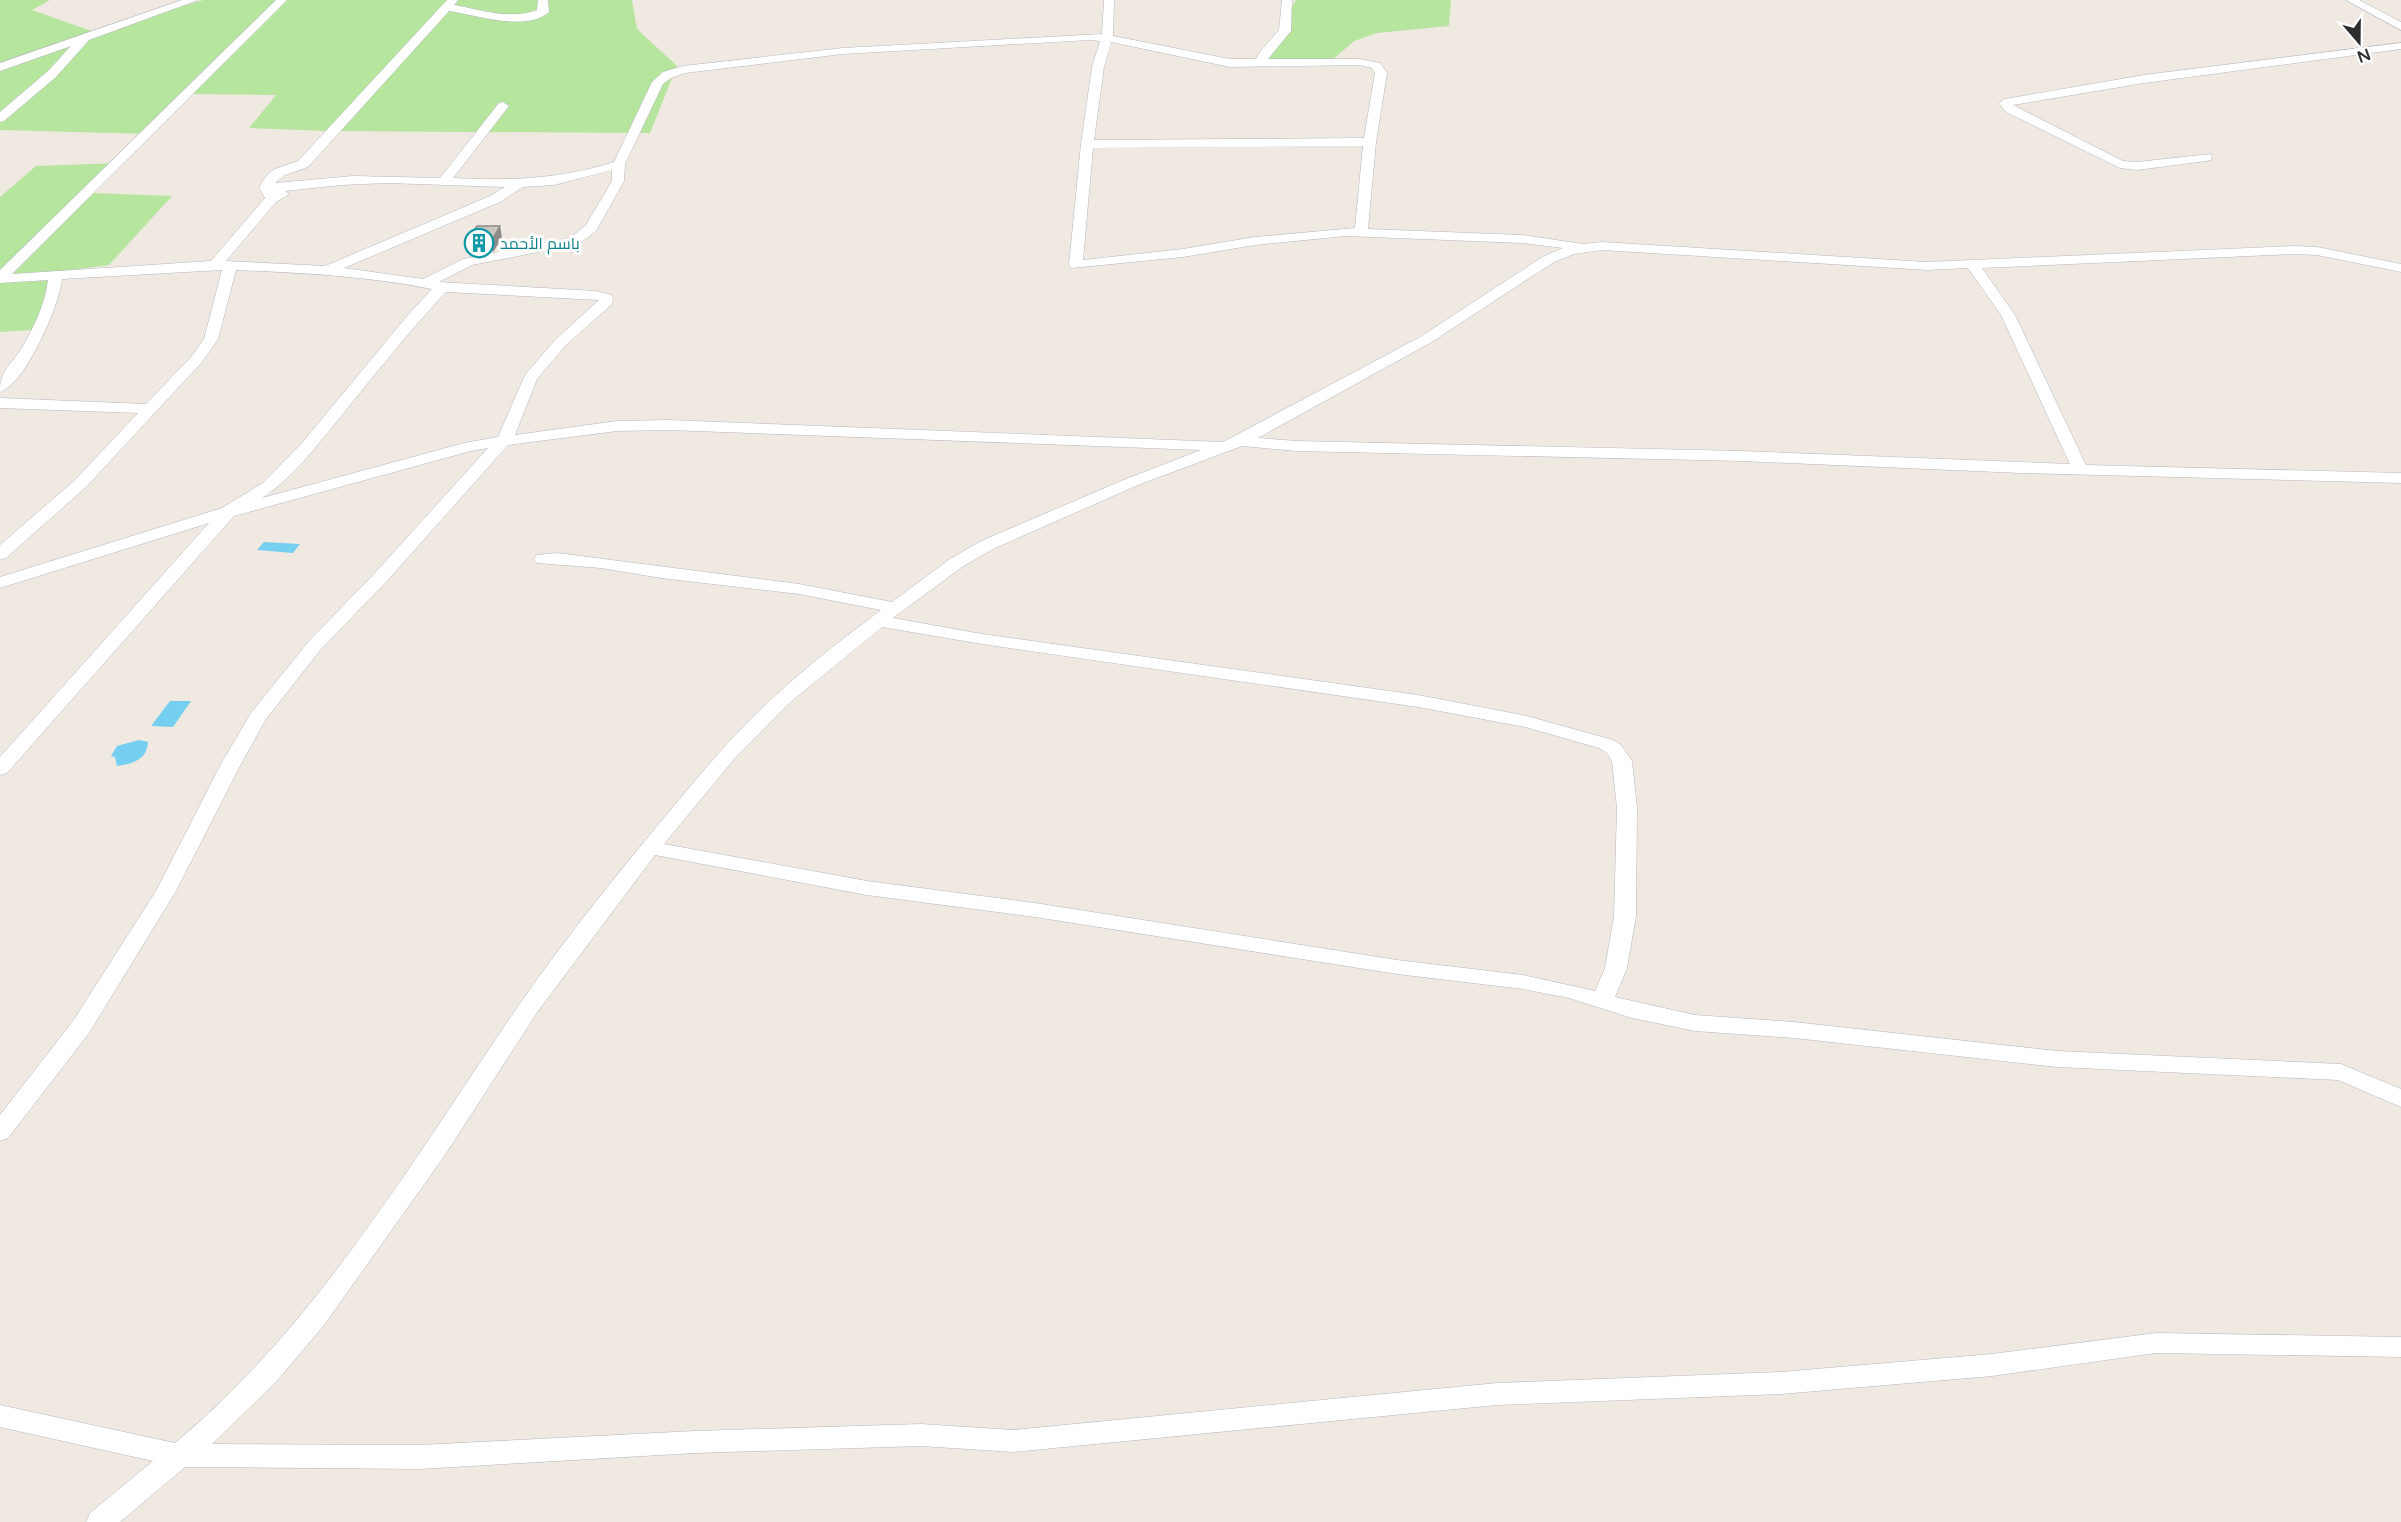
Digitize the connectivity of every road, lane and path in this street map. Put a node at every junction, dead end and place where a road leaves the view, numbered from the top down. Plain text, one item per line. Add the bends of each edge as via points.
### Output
1 (193, 0) edge
2 (282, 0) edge
3 (543, 0) edge
4 (1108, 0) edge
5 (1287, 0) edge
6 (2350, 0) edge
7 (450, 3) edge
8 (2401, 27) edge
9 (86, 38) junction
10 (1107, 38) junction
11 (2401, 46) edge
12 (41, 53) junction
13 (68, 57) junction
14 (1261, 63) junction
15 (0, 67) edge
16 (503, 106) dead end
17 (0, 118) edge
18 (1370, 142) junction
19 (1087, 144) junction
20 (2206, 157) dead end
21 (620, 164) junction
22 (307, 168) junction
23 (352, 180) junction
24 (444, 181) junction
25 (518, 185) junction
26 (296, 187) junction
27 (269, 193) junction
28 (1361, 232) junction
29 (1586, 247) junction
30 (1973, 265) junction
31 (223, 266) junction
32 (2401, 268) edge
33 (326, 270) junction
34 (55, 275) junction
35 (0, 278) edge
36 (434, 285) junction
37 (0, 387) edge
38 (0, 404) edge
39 (152, 409) junction
40 (504, 440) junction
41 (1232, 444) junction
42 (2080, 469) junction
43 (2401, 478) edge
44 (228, 512) junction
45 (0, 554) edge
46 (543, 559) dead end
47 (0, 583) edge
48 (896, 608) junction
49 (878, 621) junction
50 (0, 769) edge
51 (650, 848) junction
52 (1602, 1000) junction
53 (2401, 1099) edge
54 (0, 1132) edge
55 (2401, 1347) edge
56 (0, 1416) edge
57 (179, 1455) junction
58 (100, 1522) edge

1 - 9 street
2 - 35 street
3 - 7 street via 543,12 530,16 499,16
4 - 10 street
5 - 14 street via 1285,31
6 - 8 street
7 - 22 street via 399,56
9 - 12 street
9 - 13 street
10 - 14 street via 1230,63
10 - 19 street via 1098,67
10 - 21 street via 1043,38 843,51 683,70 658,82
11 - 20 street via 2144,79 2005,103 2121,164 2137,166
12 - 13 street
12 - 15 street
13 - 17 street
14 - 18 street via 1376,65 1381,74
16 - 24 street
18 - 19 street
18 - 28 street
19 - 28 street via 1076,265 1323,233
21 - 25 street via 566,181
21 - 36 street via 618,182 605,207 581,237 564,244 468,262
22 - 23 street
22 - 26 street
22 - 27 street via 285,170 273,177
23 - 24 street
23 - 26 street
24 - 25 street
25 - 33 street via 495,199
26 - 27 street
27 - 31 street
28 - 29 street via 1522,239
29 - 30 street via 1927,266
29 - 41 street via 1549,259 1425,340
30 - 32 street via 2295,249
30 - 42 street via 2008,315
31 - 33 street
31 - 34 street
31 - 39 street via 211,339
33 - 36 street
34 - 35 street
34 - 37 street via 56,289 47,317
36 - 40 street via 606,298 606,304 561,342 530,378
36 - 44 street via 412,318 300,454 269,486
38 - 39 street
39 - 45 street via 80,484
40 - 41 street via 617,426 669,425
40 - 44 street
40 - 54 street via 315,645 258,717 166,891 81,1027
41 - 42 street via 1741,456
41 - 48 street via 987,545
42 - 43 street
44 - 47 street
44 - 50 street
46 - 48 street via 799,589
48 - 49 street
49 - 51 street via 781,700 721,762
49 - 52 street via 1418,701 1527,722 1606,744 1622,760 1627,830 1625,916 1616,968
51 - 52 street via 867,888 1035,910 1397,967 1523,982
51 - 57 street via 530,1006 437,1149 315,1318 267,1374
52 - 53 street via 1695,1023 2057,1059 2341,1072
55 - 57 street via 2156,1343 1992,1365 1781,1383 1497,1394 1013,1441 921,1436 419,1457
56 - 57 street
57 - 58 street

